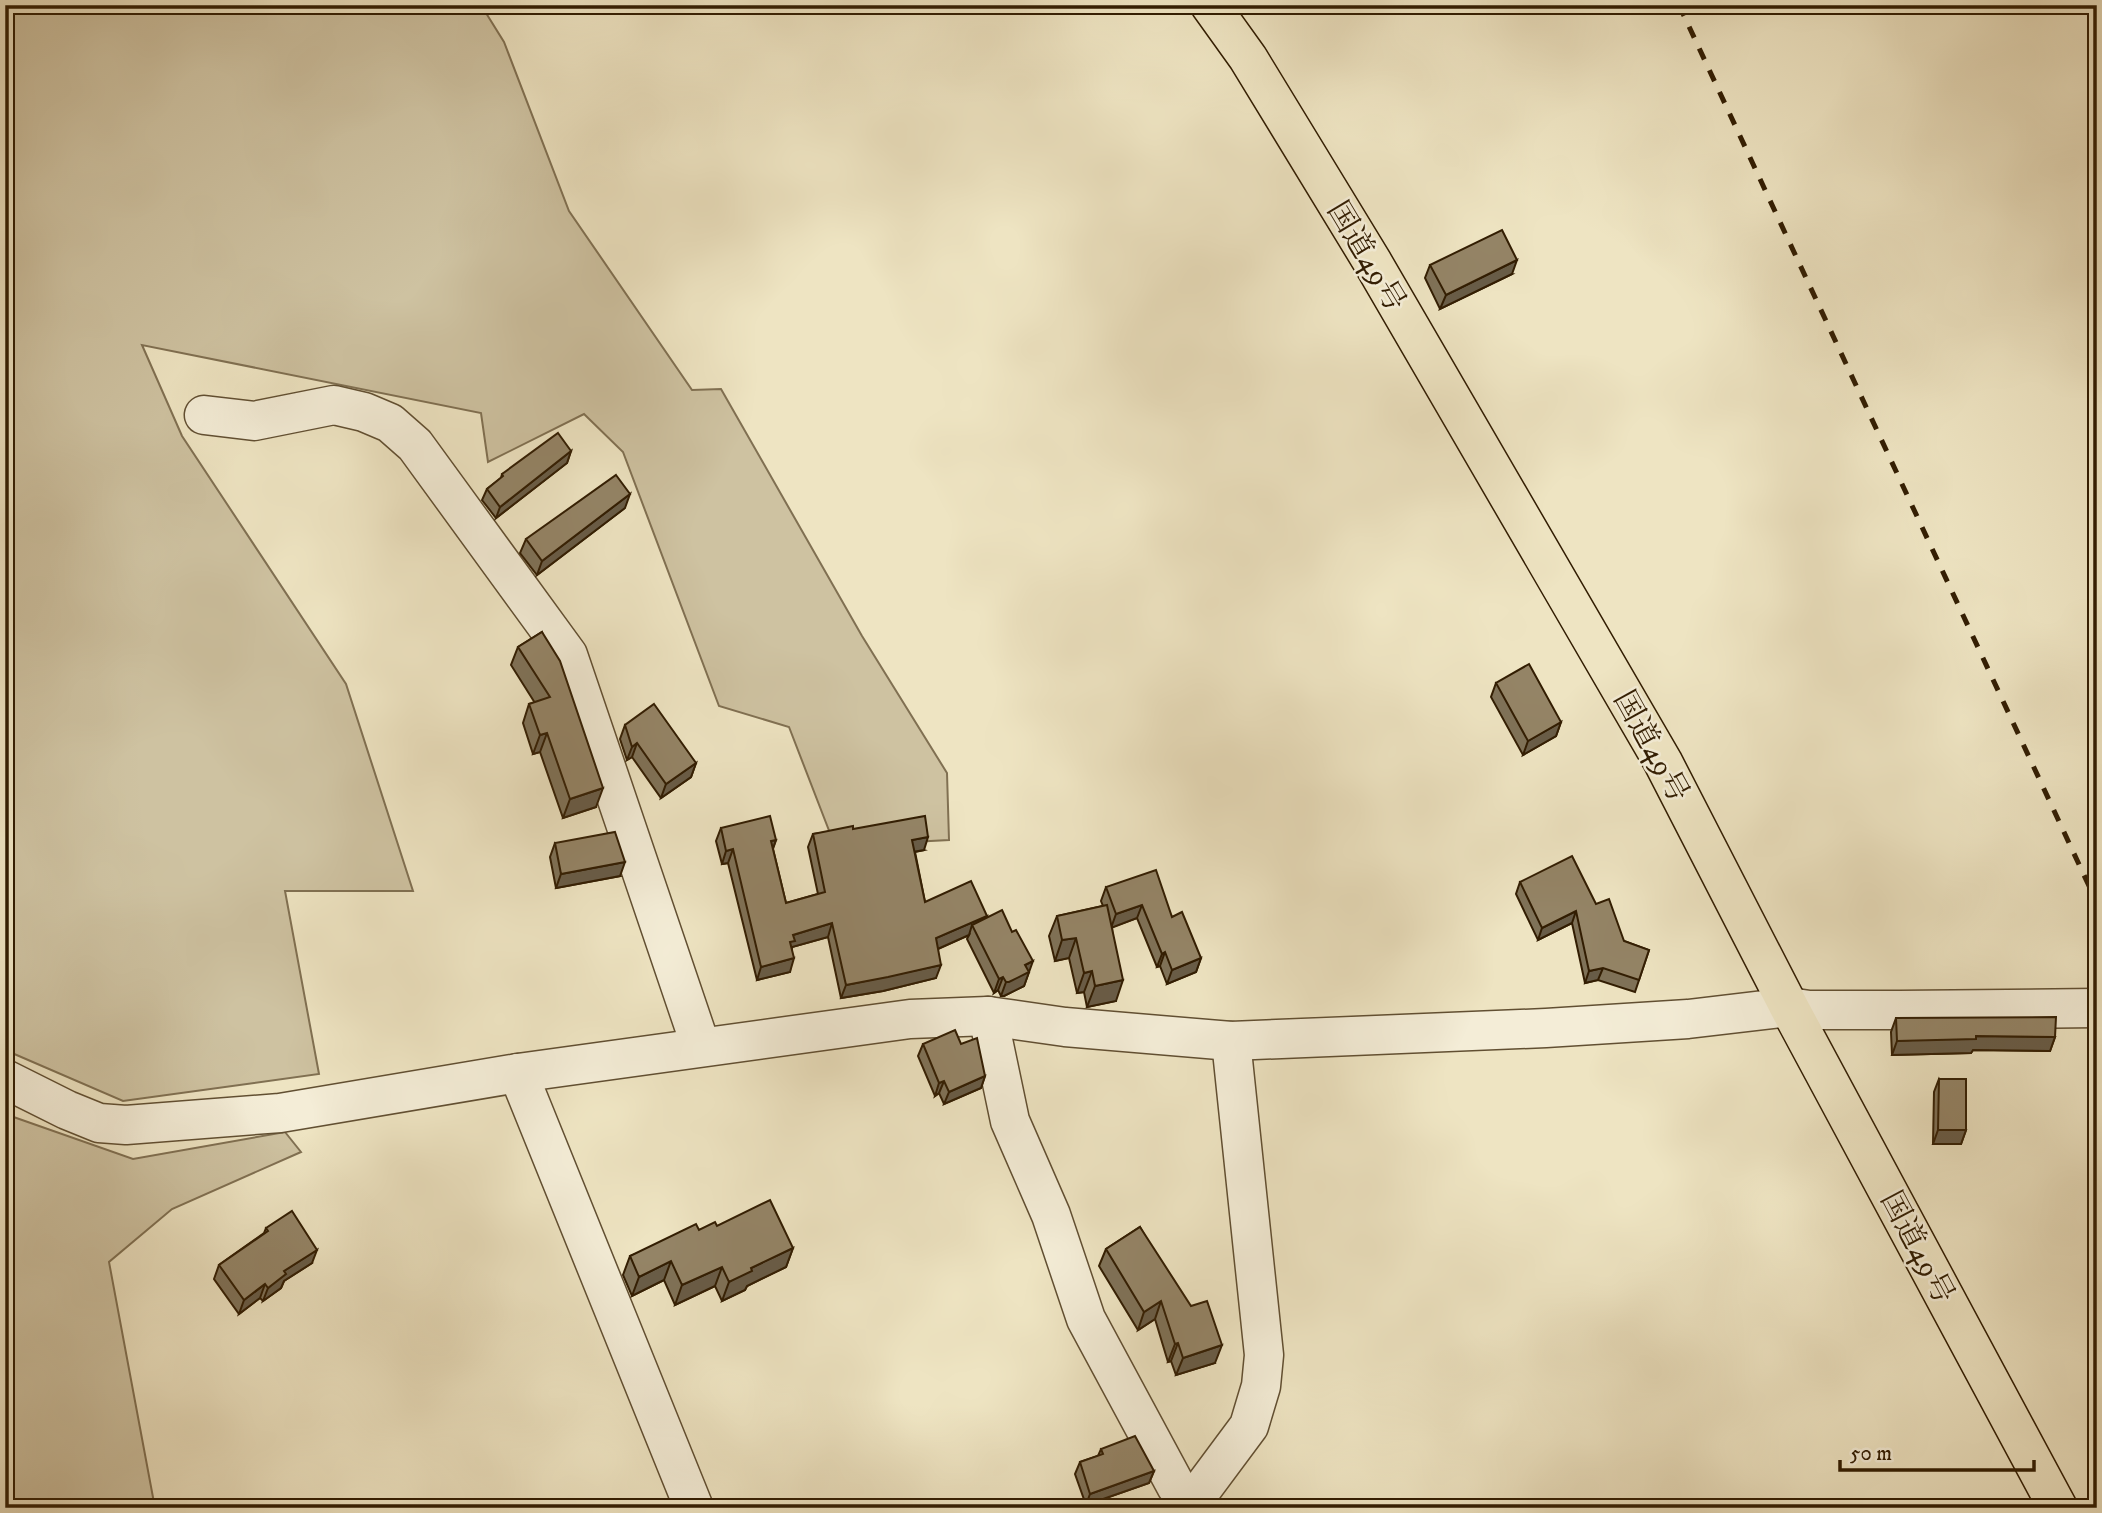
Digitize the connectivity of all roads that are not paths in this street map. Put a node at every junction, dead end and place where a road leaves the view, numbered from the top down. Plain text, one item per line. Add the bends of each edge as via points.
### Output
1 (1210, 5) edge
2 (204, 415) dead end
3 (1789, 1007) junction
4 (2097, 1008) edge
5 (988, 1016) junction
6 (1231, 1041) junction
7 (701, 1047) junction
8 (518, 1073) junction
9 (5, 1079) edge
10 (1189, 1507) edge
11 (694, 1508) edge
12 (2058, 1508) edge

1 - 3 highway, 国道49号 via 1248,58 1373,263 1656,750
2 - 7 street via 254,421 334,405 390,423 415,444 568,655
3 - 4 street
3 - 6 street via 1546,1028
3 - 12 highway, 国道49号
5 - 6 street
5 - 7 street via 910,1019
5 - 10 street via 1010,1121 1051,1215 1086,1319
6 - 10 street via 1264,1355 1249,1426
7 - 8 street
8 - 9 street via 280,1113 126,1125 99,1123
8 - 11 street

